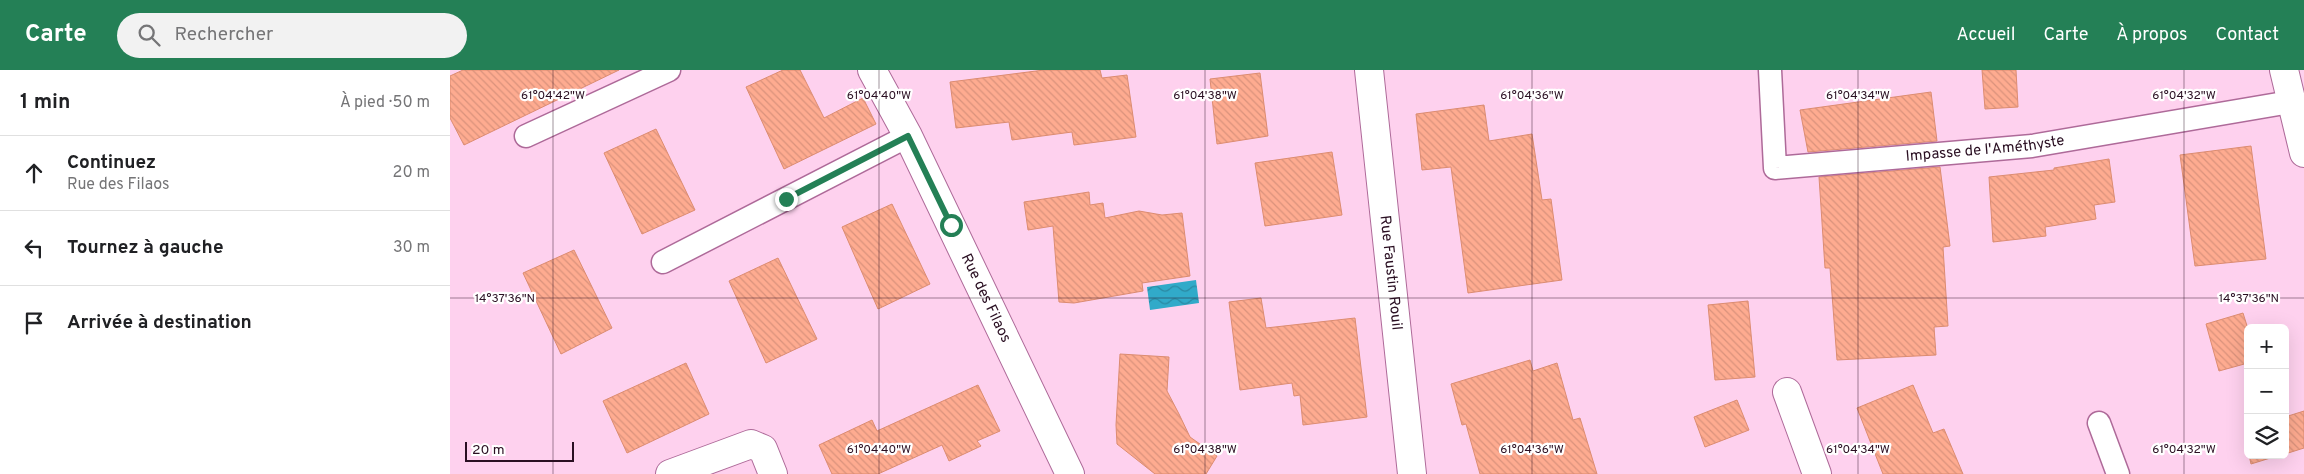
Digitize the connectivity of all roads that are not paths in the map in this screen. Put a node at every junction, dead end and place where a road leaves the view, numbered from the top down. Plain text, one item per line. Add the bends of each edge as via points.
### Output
1 (669, 70) edge
2 (872, 70) edge
3 (1369, 70) edge
4 (1770, 70) edge
5 (2284, 70) edge
6 (2290, 102) junction
7 (526, 136) dead end
8 (908, 136) junction
9 (2304, 152) edge
10 (663, 262) dead end
11 (1787, 392) dead end
12 (2099, 423) dead end
13 (670, 474) edge
14 (773, 474) edge
15 (1070, 474) edge
16 (1412, 474) edge
17 (1817, 474) edge
18 (2118, 474) edge

1 - 7 lane
2 - 8 street, Rue des Filaos
3 - 16 street, Rue Faustin Rouil
4 - 6 lane, Impasse de l'Améthyste via 1774,168 2032,146
5 - 6 street
6 - 9 street
8 - 10 lane
8 - 15 street, Rue des Filaos
11 - 17 street
12 - 18 lane
13 - 14 street via 751,444 763,449

